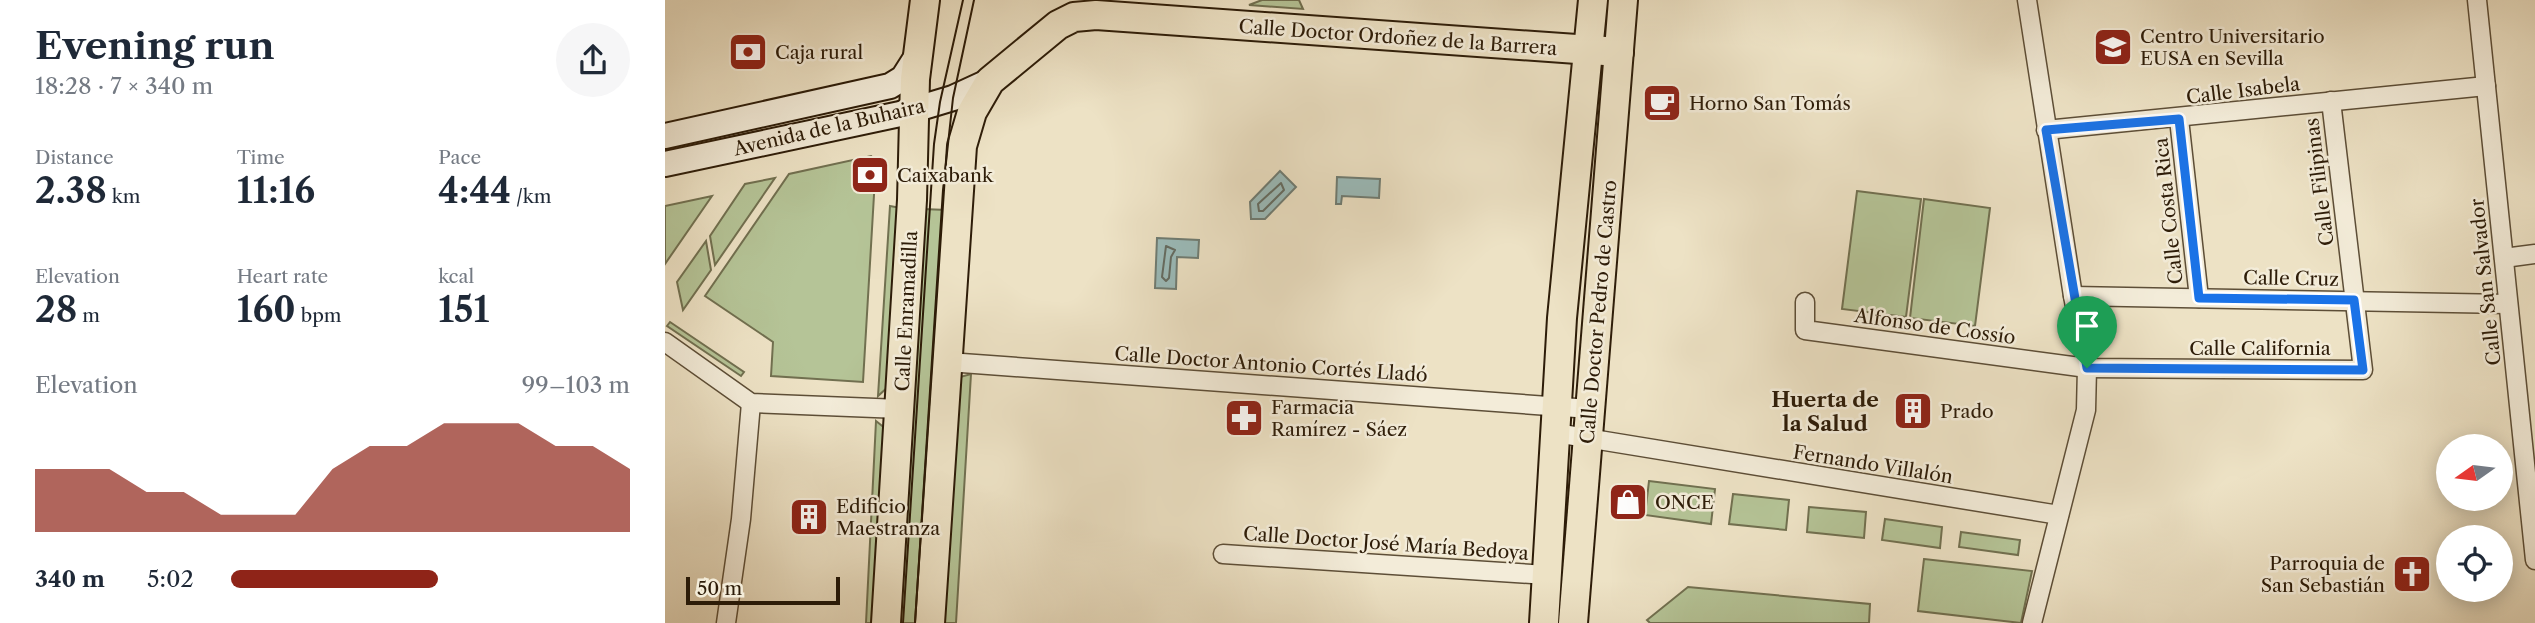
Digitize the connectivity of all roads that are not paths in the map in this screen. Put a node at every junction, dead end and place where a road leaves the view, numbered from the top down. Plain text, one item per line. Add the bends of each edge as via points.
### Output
1 (925, 0) edge
2 (1182, 0) edge
3 (1593, 0) edge
4 (1623, 0) edge
5 (2027, 0) edge
6 (2477, 0) edge
7 (1147, 20) junction
8 (1588, 49) junction
9 (1619, 52) junction
10 (917, 56) junction
11 (990, 81) junction
12 (2486, 86) junction
13 (2330, 101) junction
14 (913, 110) junction
15 (2179, 119) junction
16 (2046, 130) junction
17 (665, 136) edge
18 (665, 163) edge
19 (2535, 254) edge
20 (2504, 258) junction
21 (2073, 296) junction
22 (2199, 298) junction
23 (2354, 300) junction
24 (1805, 302) dead end
25 (2508, 304) junction
26 (665, 342) edge
27 (948, 362) junction
28 (2087, 368) junction
29 (751, 403) junction
30 (900, 409) junction
31 (1590, 409) junction
32 (1556, 420) junction
33 (1588, 438) junction
34 (2059, 515) junction
35 (1223, 554) dead end
36 (2535, 560) edge
37 (1547, 575) junction
38 (730, 622) edge
39 (886, 623) edge
40 (930, 623) edge
41 (1544, 623) edge
42 (1573, 623) edge
43 (2032, 623) edge

1 - 10 main road, Calle Enramadilla
2 - 7 main road via 1172,12
3 - 8 main road, Calle Doctor Pedro de Castro
4 - 9 main road, Calle Doctor Pedro de Castro
5 - 16 street
6 - 12 street, Calle San Salvador
7 - 8 main road, Calle Doctor Ordoñez de la Barrera
7 - 11 main road, Calle Doctor Ordoñez de la Barrera via 1074,17 1028,47
8 - 9 main road, Calle Doctor Ordoñez de la Barrera
8 - 32 main road, Calle Doctor Pedro de Castro
9 - 31 main road, Calle Doctor Pedro de Castro
10 - 14 main road, Calle Enramadilla
10 - 17 main road, Avenida de la Buhaira via 903,78 890,86
11 - 14 main road, Avenida de la Buhaira
11 - 27 main road via 972,112 962,146
12 - 13 street, Calle Isabela
12 - 20 street, Calle San Salvador
13 - 15 street, Calle Isabela
13 - 23 street, Calle Filipinas
14 - 18 main road, Avenida de la Buhaira
14 - 30 main road, Calle Enramadilla
15 - 16 street, Calle Isabela
15 - 22 street, Calle Costa Rica
16 - 21 street
19 - 20 street
20 - 25 street, Calle San Salvador
21 - 22 street, Calle Cruz
21 - 28 street
22 - 23 street, Calle Cruz
23 - 25 street, Calle Cruz
23 - 28 street, Calle California via 2363,370
24 - 28 street, Alfonso de Cossío via 1805,330
25 - 36 street, Calle San Salvador
26 - 29 street
27 - 32 street, Calle Doctor Antonio Cortés Lladó
27 - 40 main road
28 - 34 street via 2086,410
29 - 30 street
29 - 38 street
30 - 39 main road, Calle Enramadilla
31 - 32 street, Calle Doctor Antonio Cortés Lladó
31 - 33 main road, Calle Doctor Pedro de Castro
32 - 33 street, Fernando Villalón
32 - 37 main road, Calle Doctor Pedro de Castro
33 - 34 street, Fernando Villalón
33 - 42 main road, Calle Doctor Pedro de Castro
34 - 43 street
35 - 37 street, Calle Doctor José María Bedoya
37 - 41 main road, Calle Doctor Pedro de Castro

